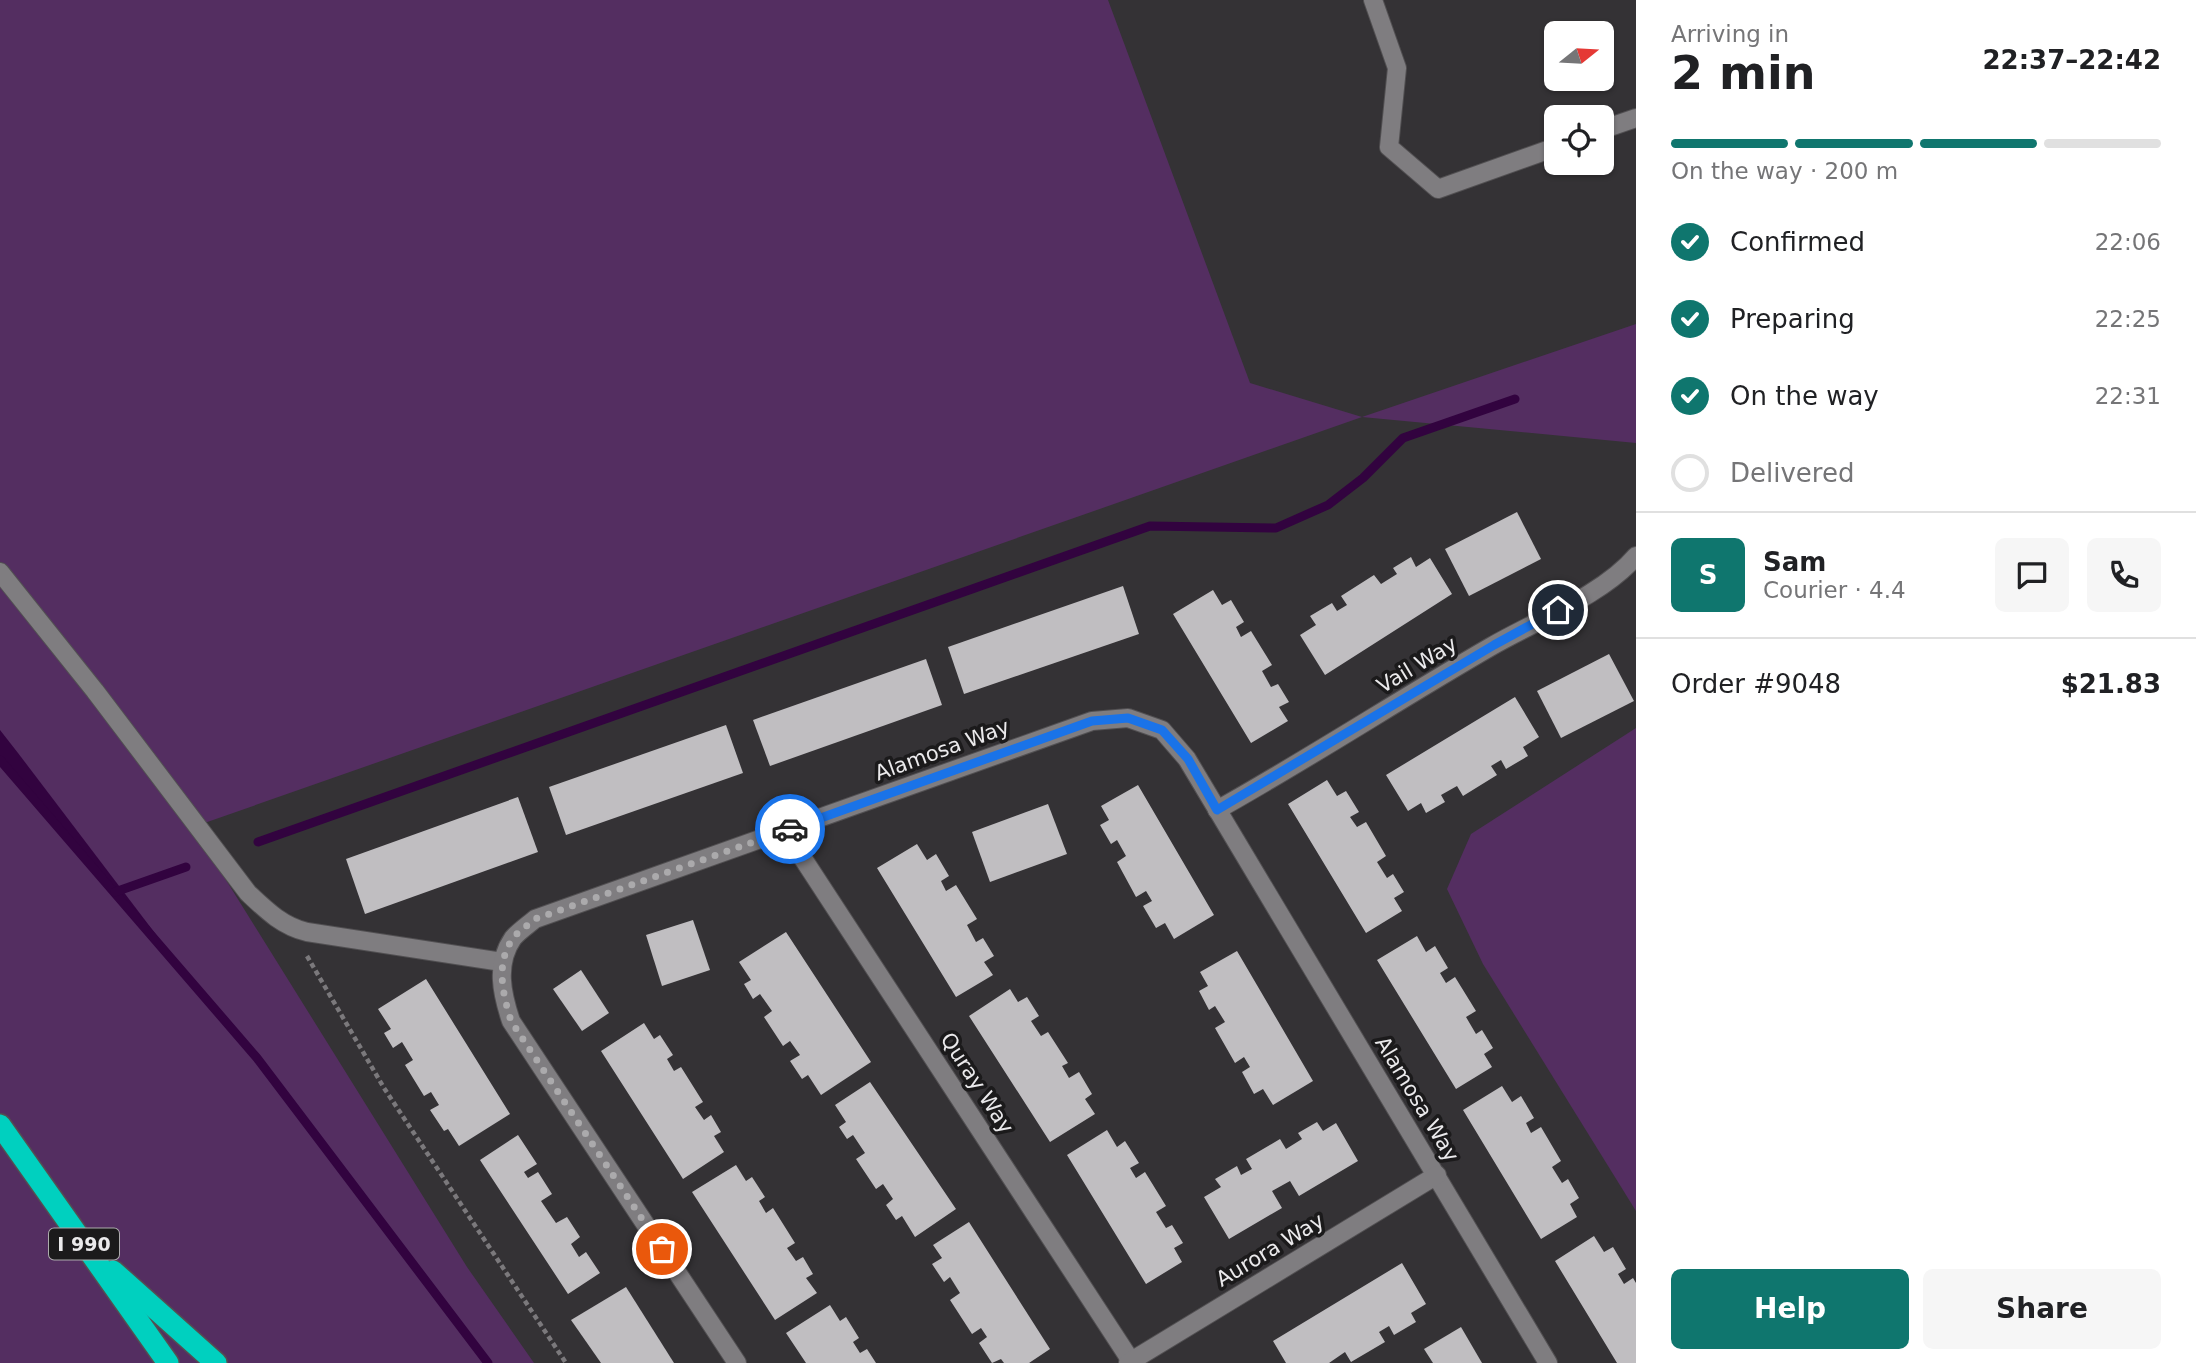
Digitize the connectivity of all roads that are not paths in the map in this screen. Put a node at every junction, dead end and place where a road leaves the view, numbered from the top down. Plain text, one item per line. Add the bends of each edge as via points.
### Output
1 (1373, 0) edge
2 (1636, 118) edge
3 (1614, 126) edge
4 (1544, 151) edge
5 (1636, 556) edge
6 (0, 572) edge
7 (1217, 810) junction
8 (785, 831) junction
9 (502, 962) junction
10 (0, 1125) edge
11 (1437, 1175) junction
12 (86, 1246) junction
13 (1130, 1362) edge
14 (167, 1363) edge
15 (216, 1363) edge
16 (737, 1363) edge
17 (1548, 1363) edge

1 - 4 street via 1397,68 1389,146 1438,189
2 - 3 street
5 - 7 street, Vail Way via 1601,587 1494,645
6 - 9 street via 248,893 272,916 291,928
7 - 8 street, Alamosa Way via 1188,759 1162,730 1128,718 1092,721
7 - 11 street, Alamosa Way
8 - 9 street, Alamosa Way via 535,919 514,938
8 - 13 street, Quray Way
9 - 16 street via 502,993 511,1021
10 - 12 highway, I 990
11 - 13 street, Aurora Way
11 - 17 street, Alamosa Way
12 - 14 highway, I 990
12 - 15 highway

